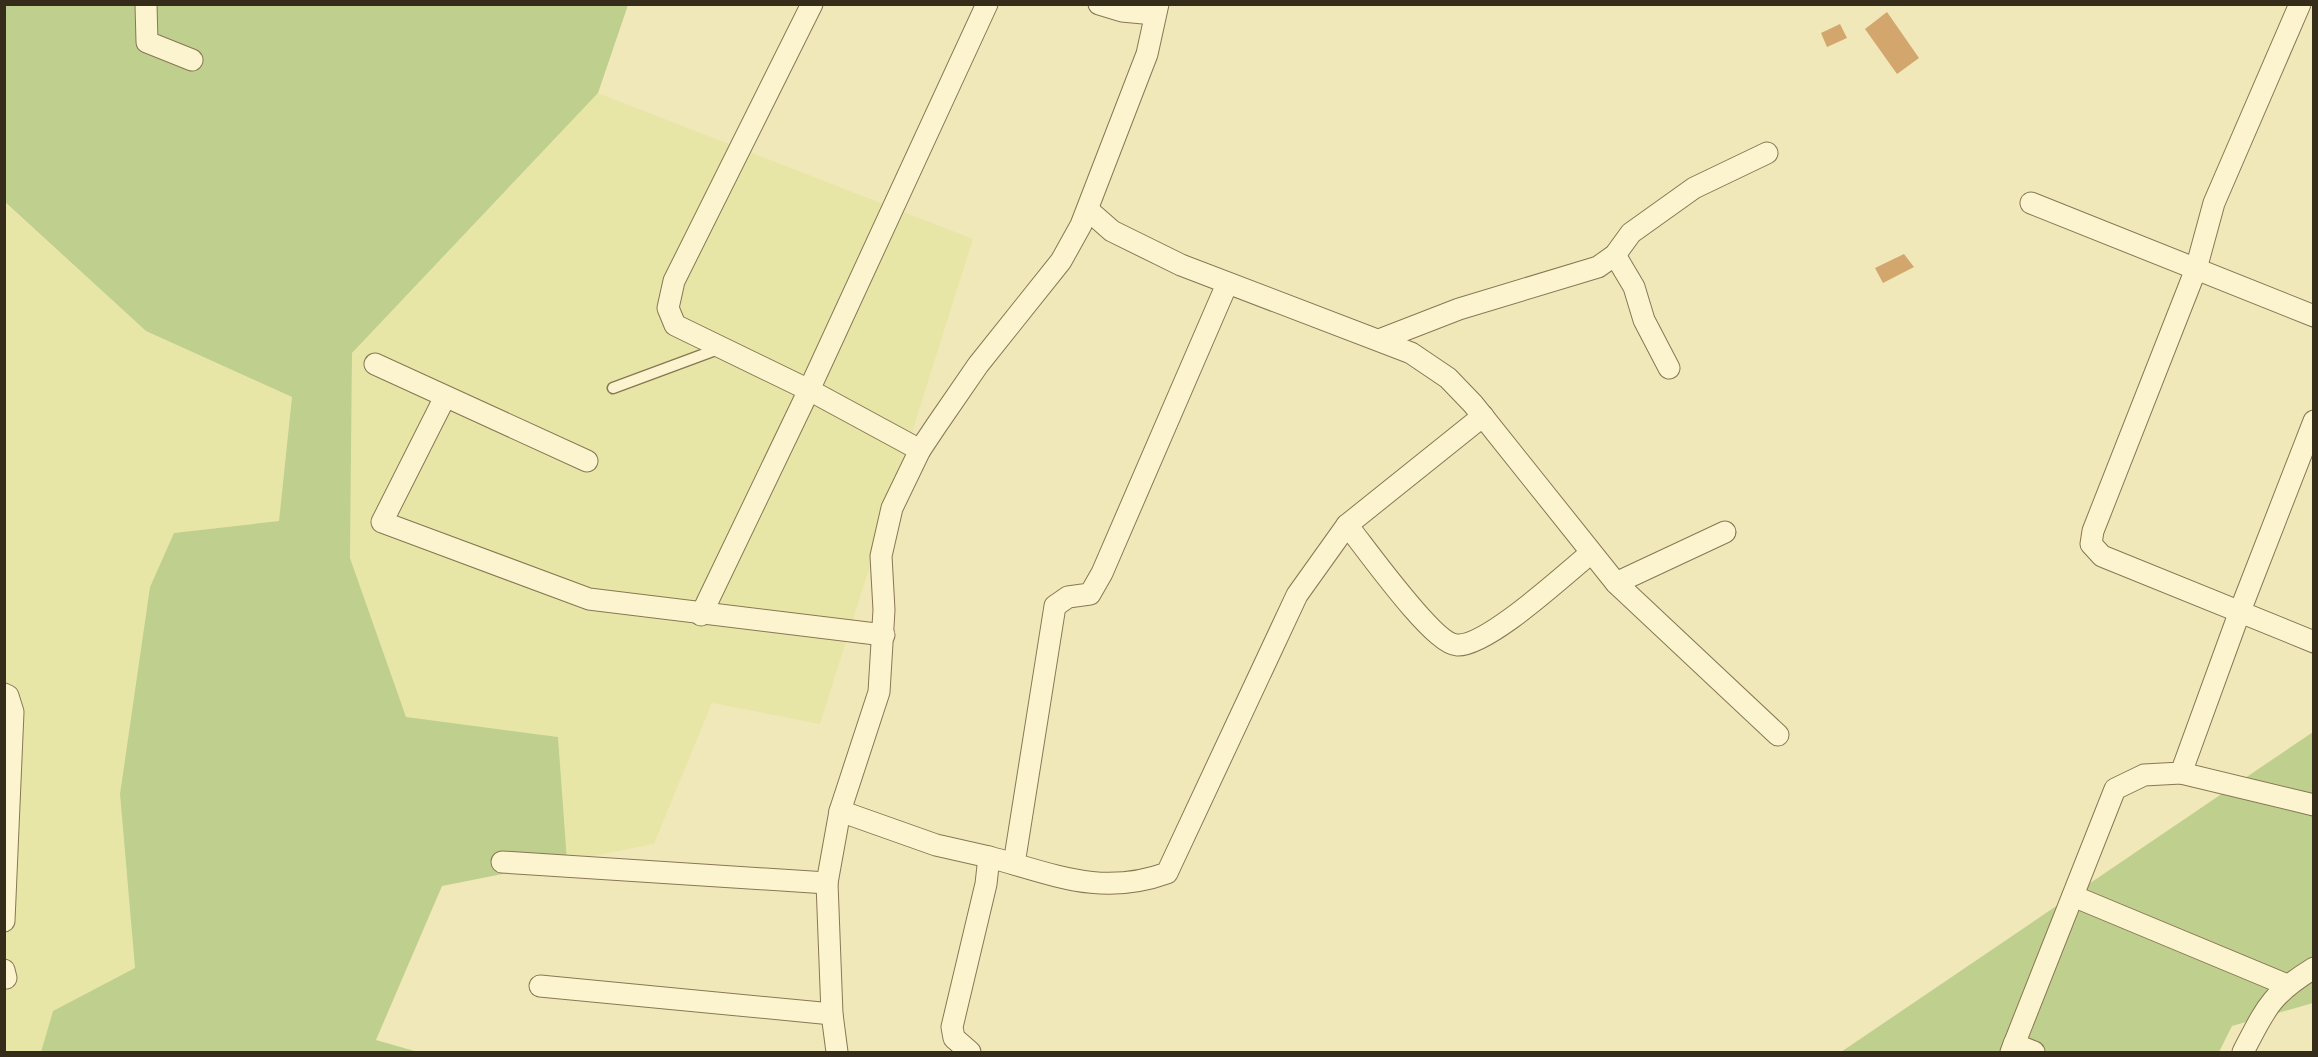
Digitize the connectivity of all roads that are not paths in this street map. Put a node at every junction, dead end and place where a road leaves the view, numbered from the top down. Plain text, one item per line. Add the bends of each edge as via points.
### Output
1 (146, 4) edge
2 (812, 4) edge
3 (987, 4) edge
4 (1099, 4) edge
5 (2300, 4) edge
6 (1156, 9) edge
7 (192, 60) dead end
8 (1767, 153) dead end
9 (2031, 203) dead end
10 (1088, 210) junction
11 (1615, 255) junction
12 (2196, 269) junction
13 (1227, 284) junction
14 (2313, 316) edge
15 (1379, 340) junction
16 (722, 348) junction
17 (375, 364) dead end
18 (1668, 368) dead end
19 (613, 388) dead end
20 (809, 390) junction
21 (445, 397) junction
22 (1483, 416) junction
23 (2313, 421) edge
24 (920, 450) junction
25 (587, 461) dead end
26 (1347, 525) junction
27 (1725, 532) dead end
28 (1591, 553) junction
29 (1616, 583) junction
30 (2240, 611) junction
31 (701, 615) junction
32 (884, 635) junction
33 (2313, 642) edge
34 (4, 694) edge
35 (1778, 735) dead end
36 (2181, 773) junction
37 (2313, 805) edge
38 (840, 811) junction
39 (989, 857) junction
40 (502, 862) dead end
41 (1014, 864) junction
42 (827, 883) junction
43 (2073, 896) junction
44 (4, 921) edge
45 (2313, 968) edge
46 (2287, 985) junction
47 (540, 986) dead end
48 (832, 1014) junction
49 (2012, 1048) edge
50 (837, 1053) edge
51 (970, 1053) edge
52 (2034, 1053) edge
53 (2243, 1053) edge

1 - 7 street via 147,42
2 - 16 street via 674,281 668,308 675,325
3 - 20 street
4 - 6 street via 1122,11
5 - 12 street via 2214,203
6 - 10 street via 1147,54
8 - 11 street via 1694,188 1631,232
9 - 12 street
10 - 13 street via 1135,245
10 - 24 street via 1062,261 978,365
11 - 15 street via 1598,267 1459,309
11 - 18 street via 1634,287 1648,330
12 - 14 street
12 - 30 street via 2091,544 2102,556
13 - 15 street
13 - 41 street via 1102,573 1090,594 1068,597 1055,606
15 - 22 street via 1430,364
16 - 19 lane
16 - 20 street
17 - 21 street
20 - 24 street
20 - 31 street
21 - 25 street
21 - 31 street via 382,522 589,599
22 - 26 street
22 - 28 street
23 - 30 street
24 - 32 street via 899,491 885,532 881,566
26 - 28 street via 1426,624 1455,645 1473,644
26 - 41 street via 1297,595 1167,873 1143,882 1117,885 1075,880
27 - 29 street
28 - 29 street
29 - 35 street
30 - 33 street
30 - 36 street
31 - 32 street
32 - 38 street via 879,692
34 - 44 street via 9,696 13,712
36 - 37 street
36 - 43 street via 2145,775 2115,789
38 - 39 street via 936,845
38 - 42 street
39 - 41 street
39 - 51 street via 952,1028 954,1038
40 - 42 street
42 - 48 street
43 - 46 street
43 - 49 street
45 - 46 street
46 - 53 street via 2266,1006
47 - 48 street
48 - 50 street
49 - 52 street

